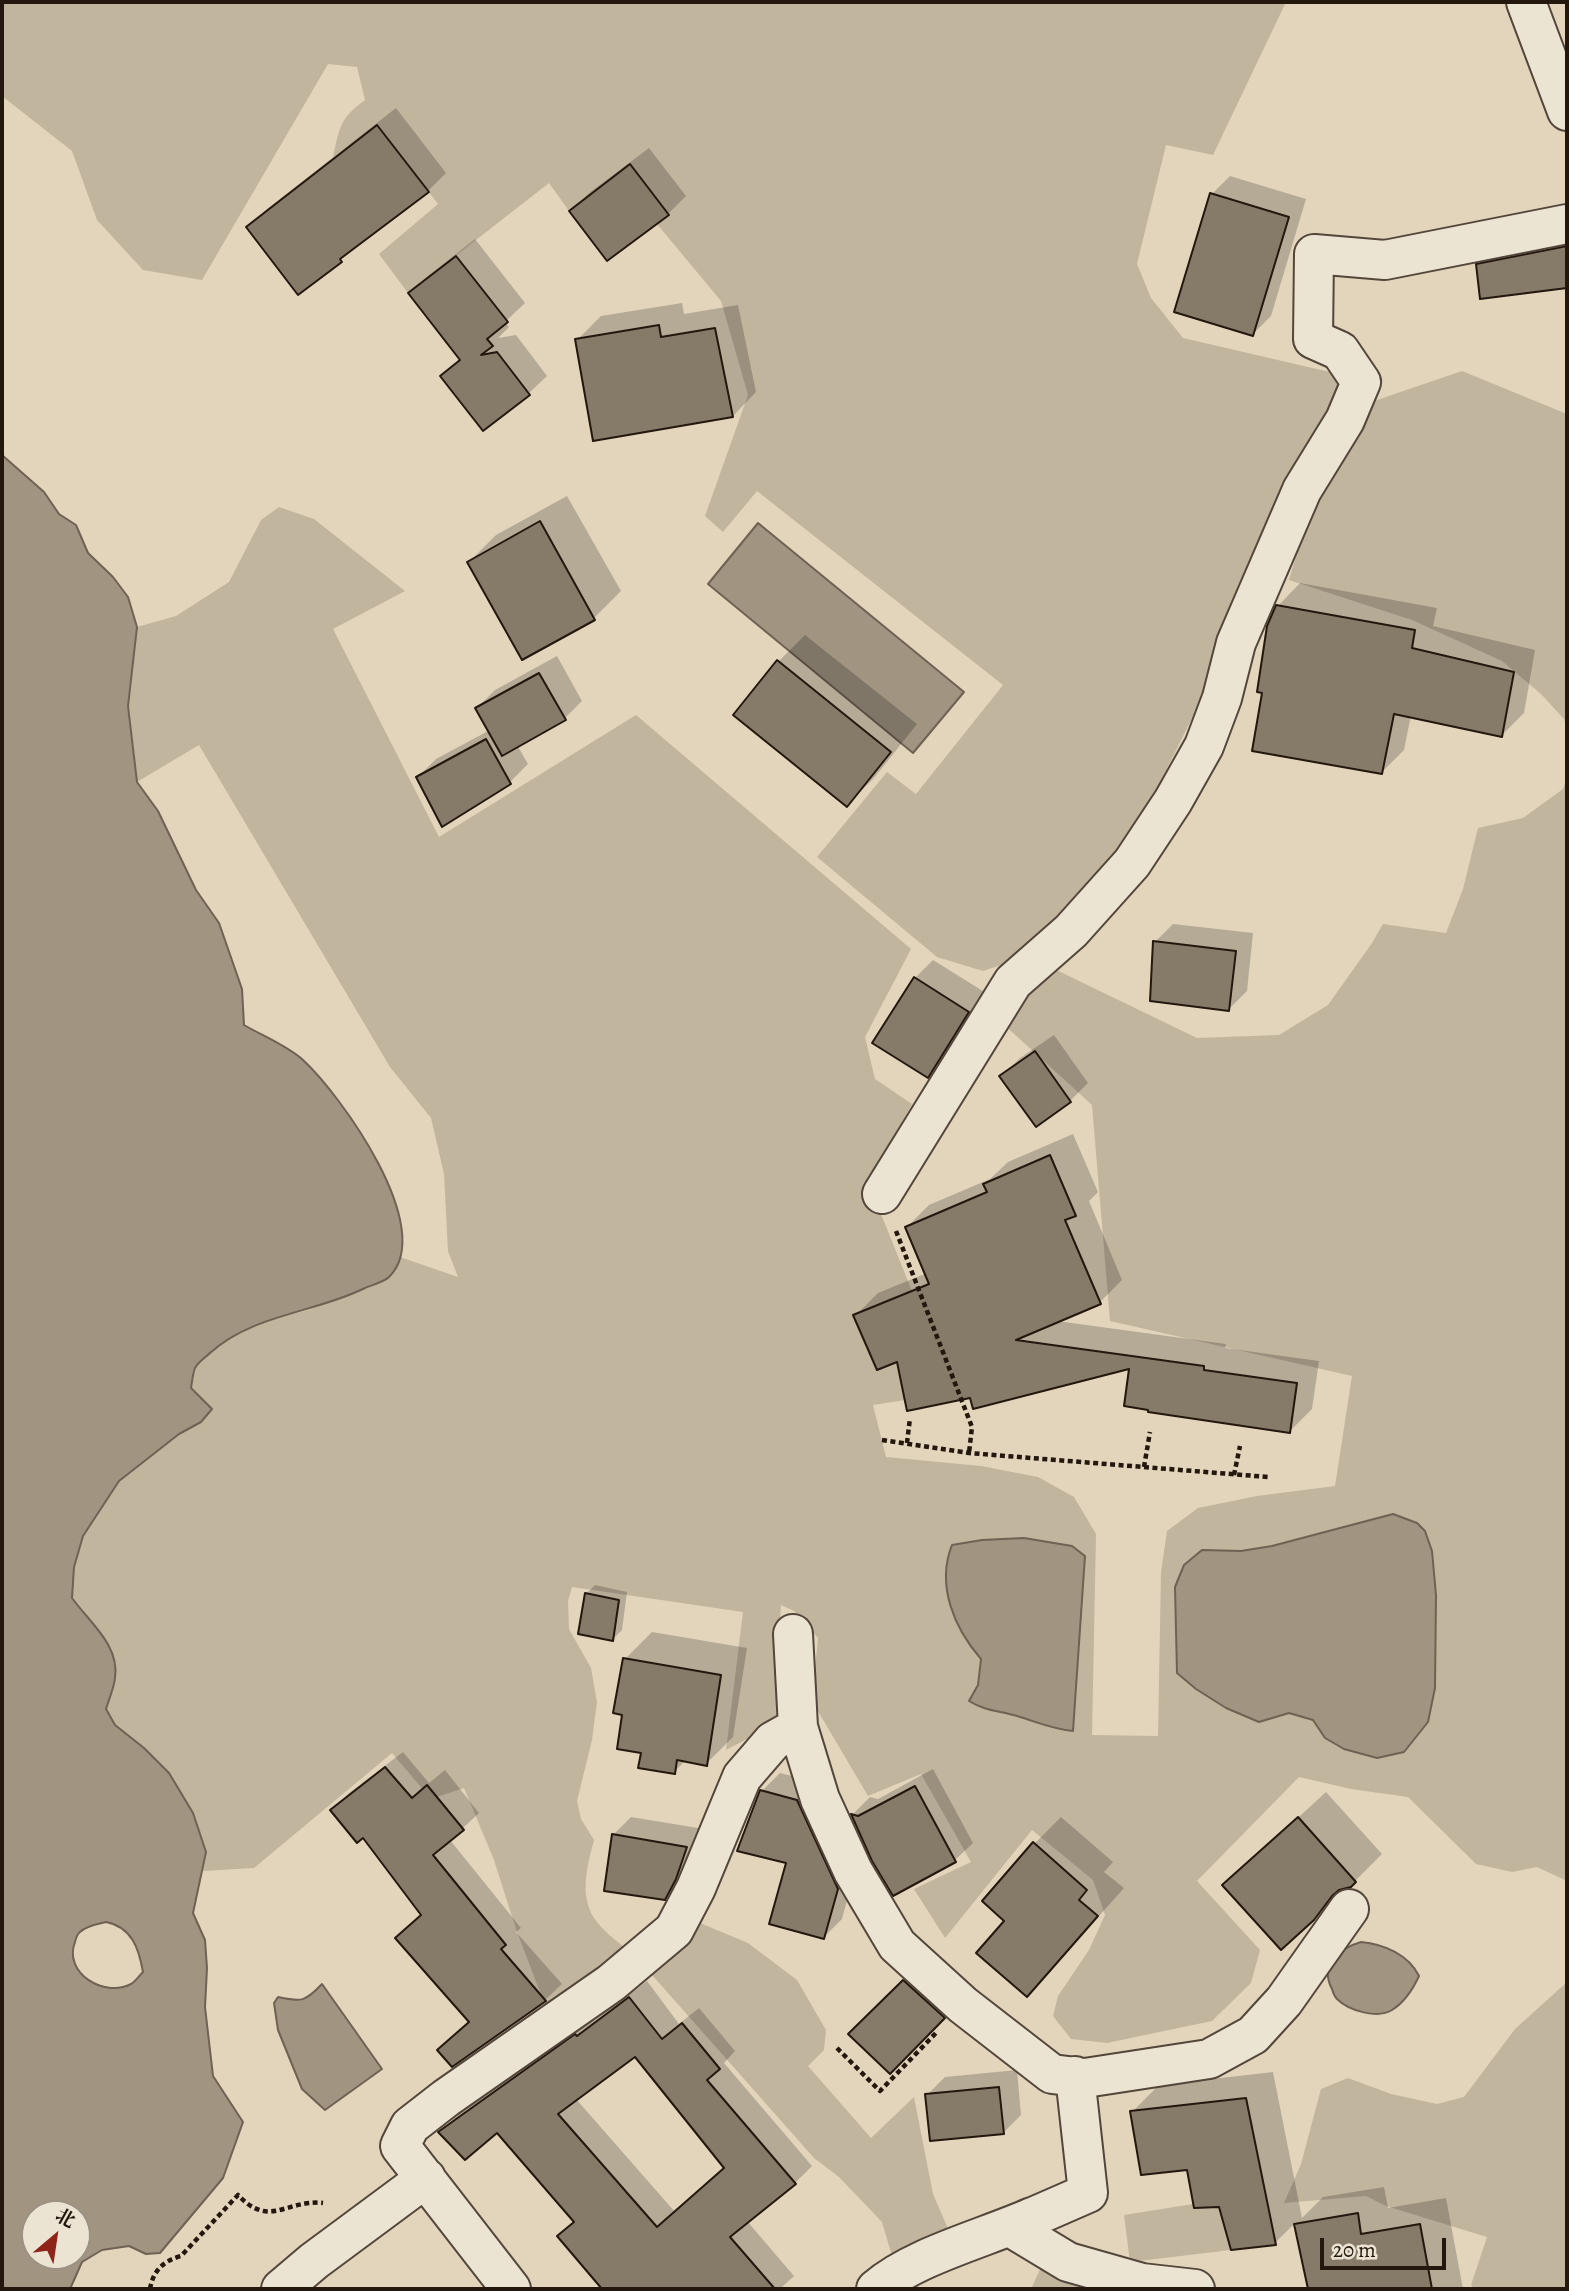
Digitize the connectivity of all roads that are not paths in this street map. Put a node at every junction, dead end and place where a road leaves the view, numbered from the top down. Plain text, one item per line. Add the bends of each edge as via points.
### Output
1 (1525, 2) edge
2 (1567, 111) edge
3 (1567, 224) edge
4 (882, 1194) road end
5 (793, 1634) dead end
6 (798, 1727) junction
7 (1349, 1909) dead end
8 (1074, 2076) junction
9 (426, 2178) junction
10 (1010, 2227) junction
11 (281, 2289) edge
12 (511, 2289) edge
13 (876, 2289) edge
14 (1195, 2289) edge

1 - 2 street
3 - 4 street via 1385,260 1314,254 1313,339 1340,351 1361,383 1345,420 1302,490 1236,643 1223,698 1203,746 1132,863 1071,931 1013,982
5 - 6 street
6 - 8 street via 820,1799 853,1871 897,1945 963,2005 1052,2074
6 - 9 street via 773,1741 742,1777 674,1930 611,1983 410,2126 400,2146
7 - 8 street via 1254,2035 1209,2059
8 - 10 street via 1088,2193
9 - 11 street
9 - 12 street
10 - 13 street via 932,2257
10 - 14 street via 1068,2262 1142,2283

